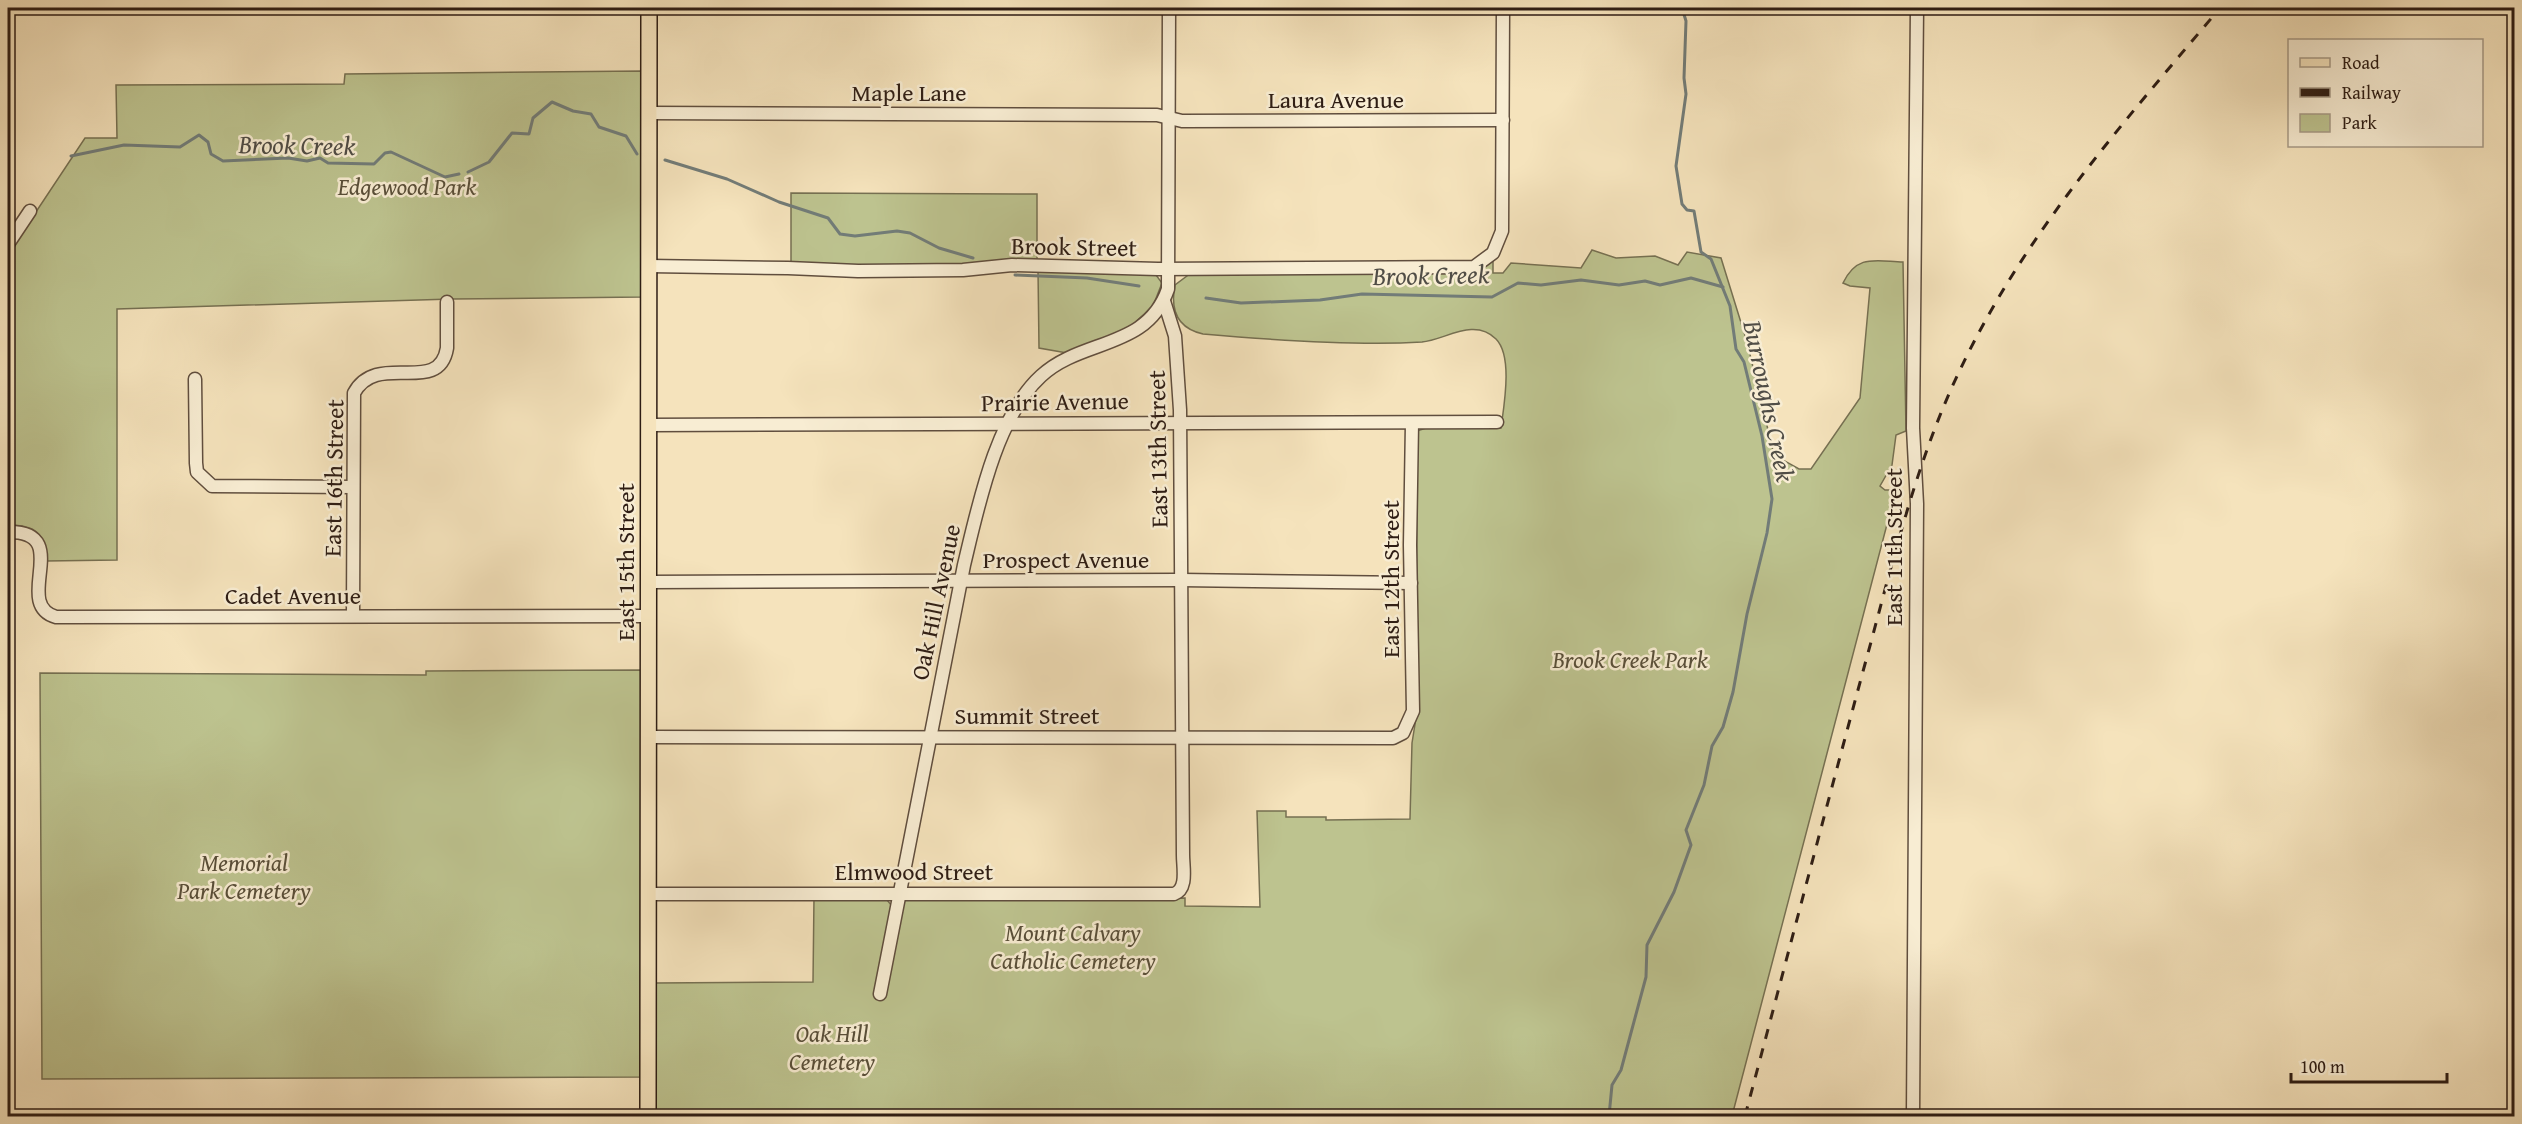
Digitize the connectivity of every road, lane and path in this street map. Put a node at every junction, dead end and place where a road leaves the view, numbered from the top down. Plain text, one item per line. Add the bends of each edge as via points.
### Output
1 (649, 8) edge
2 (1169, 8) edge
3 (1503, 8) edge
4 (1917, 8) edge
5 (649, 113) junction
6 (1168, 117) junction
7 (1503, 120) junction
8 (30, 211) dead end
9 (9, 238) edge
10 (649, 266) junction
11 (1168, 269) junction
12 (1164, 301) junction
13 (447, 302) dead end
14 (195, 379) dead end
15 (1180, 423) junction
16 (1412, 423) junction
17 (1497, 423) dead end
18 (649, 424) junction
19 (1008, 424) junction
20 (353, 487) junction
21 (8, 532) edge
22 (1181, 580) junction
23 (649, 582) junction
24 (960, 582) junction
25 (1411, 583) junction
26 (353, 616) junction
27 (648, 616) junction
28 (1403, 733) joint
29 (648, 737) junction
30 (929, 737) junction
31 (1181, 738) junction
32 (1180, 892) joint
33 (901, 893) junction
34 (648, 894) junction
35 (880, 994) dead end
36 (648, 1116) edge
37 (1913, 1116) edge

1 - 5 main road, East 15th Street
2 - 6 street, East 13th Street
3 - 7 street
4 - 37 street, East 11th Street
5 - 6 street, Maple Lane
5 - 10 main road, East 15th Street
6 - 7 street, Laura Avenue via 1182,121
6 - 11 street, East 13th Street
7 - 11 street, Brook Street via 1501,239 1481,263 1467,269
8 - 9 street
10 - 11 street, Brook Street via 858,272 1030,265
10 - 18 main road, East 15th Street
11 - 12 street, East 13th Street
12 - 15 street, East 13th Street via 1175,336
12 - 19 street, Oak Hill Avenue via 1155,317 1134,332 1071,357 1042,375 1021,400
13 - 20 street, East 16th Street via 447,348 437,367 424,373 372,375 363,379 354,393
14 - 20 street via 197,472 212,486
15 - 16 street, Prairie Avenue
15 - 19 street, Prairie Avenue
15 - 22 street, East 13th Street
16 - 17 street, Prairie Avenue
16 - 25 street, East 12th Street
18 - 19 street, Prairie Avenue
18 - 23 main road, East 15th Street
19 - 24 street, Oak Hill Avenue via 979,507
20 - 26 street, East 16th Street
21 - 26 street, Cadet Avenue via 24,532 38,543 39,599 48,615 56,617
22 - 24 street, Prospect Avenue
22 - 25 street, Prospect Avenue
22 - 31 street, East 13th Street
23 - 24 street, Prospect Avenue
23 - 27 main road, East 15th Street
24 - 30 street, Oak Hill Avenue
25 - 28 street, East 12th Street via 1413,711
26 - 27 street, Cadet Avenue
27 - 29 main road, East 15th Street
28 - 31 street, Summit Street via 1385,739
29 - 30 street, Summit Street
29 - 34 main road, East 15th Street
30 - 31 street, Summit Street
30 - 33 street, Oak Hill Avenue
31 - 32 street, East 13th Street
32 - 33 street, Elmwood Street
33 - 34 street, Elmwood Street
33 - 35 street, Oak Hill Avenue
34 - 36 main road, East 15th Street

